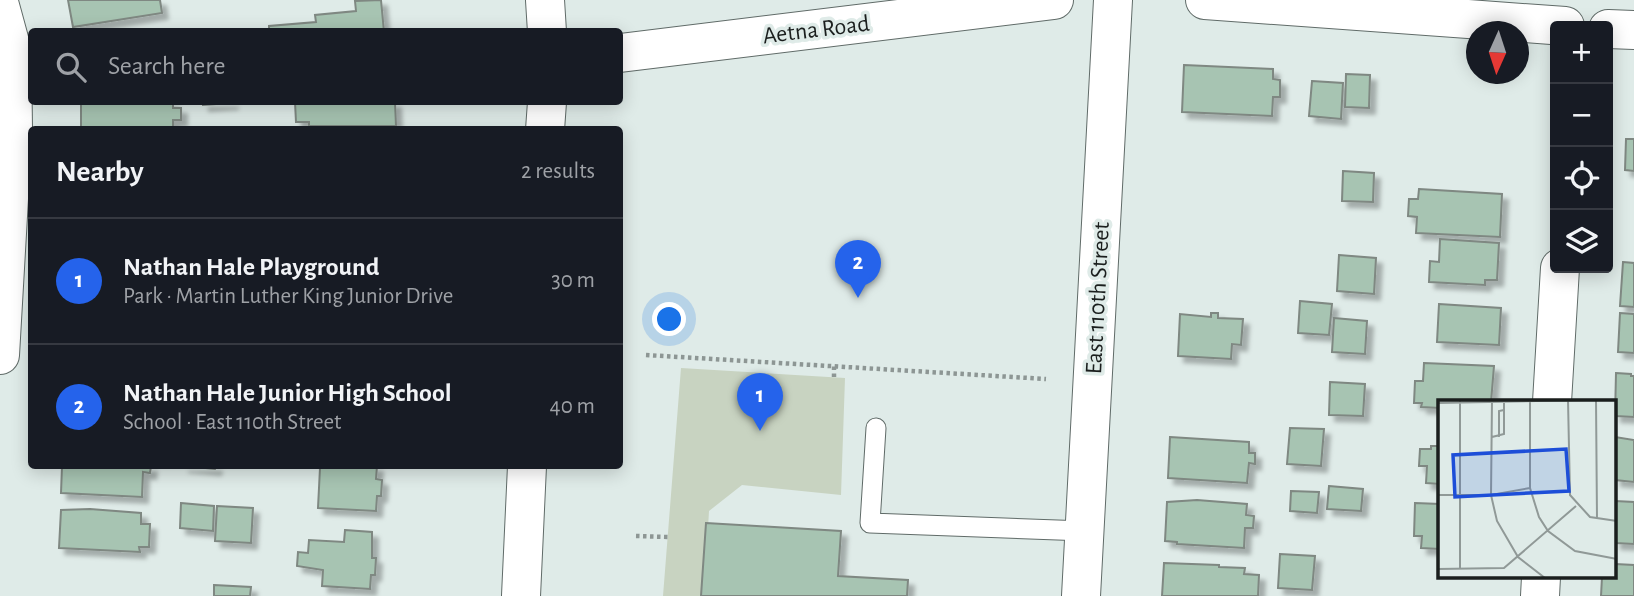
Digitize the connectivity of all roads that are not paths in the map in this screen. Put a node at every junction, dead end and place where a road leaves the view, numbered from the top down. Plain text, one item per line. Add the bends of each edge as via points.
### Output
1 (545, 0) edge
2 (1054, 0) edge
3 (1113, 0) edge
4 (1205, 0) edge
5 (1576, 0) edge
6 (0, 6) edge
7 (1574, 21) edge
8 (1550, 25) edge
9 (547, 28) edge
10 (1613, 29) edge
11 (1634, 30) edge
12 (623, 52) edge
13 (547, 105) edge
14 (545, 126) edge
15 (1560, 273) edge
16 (0, 355) edge
17 (1552, 400) edge
18 (876, 428) dead end
19 (527, 469) edge
20 (1084, 531) junction
21 (1541, 578) edge
22 (521, 596) edge
23 (1081, 596) edge
24 (1540, 596) edge

1 - 9 street
2 - 12 street, Aetna Road
3 - 20 street, East 110th Street
4 - 8 street
5 - 7 street
6 - 16 street via 12,50 13,129
10 - 11 street
13 - 14 street
15 - 17 street
18 - 20 lane via 870,523
19 - 22 street
20 - 23 street, East 110th Street
21 - 24 street

